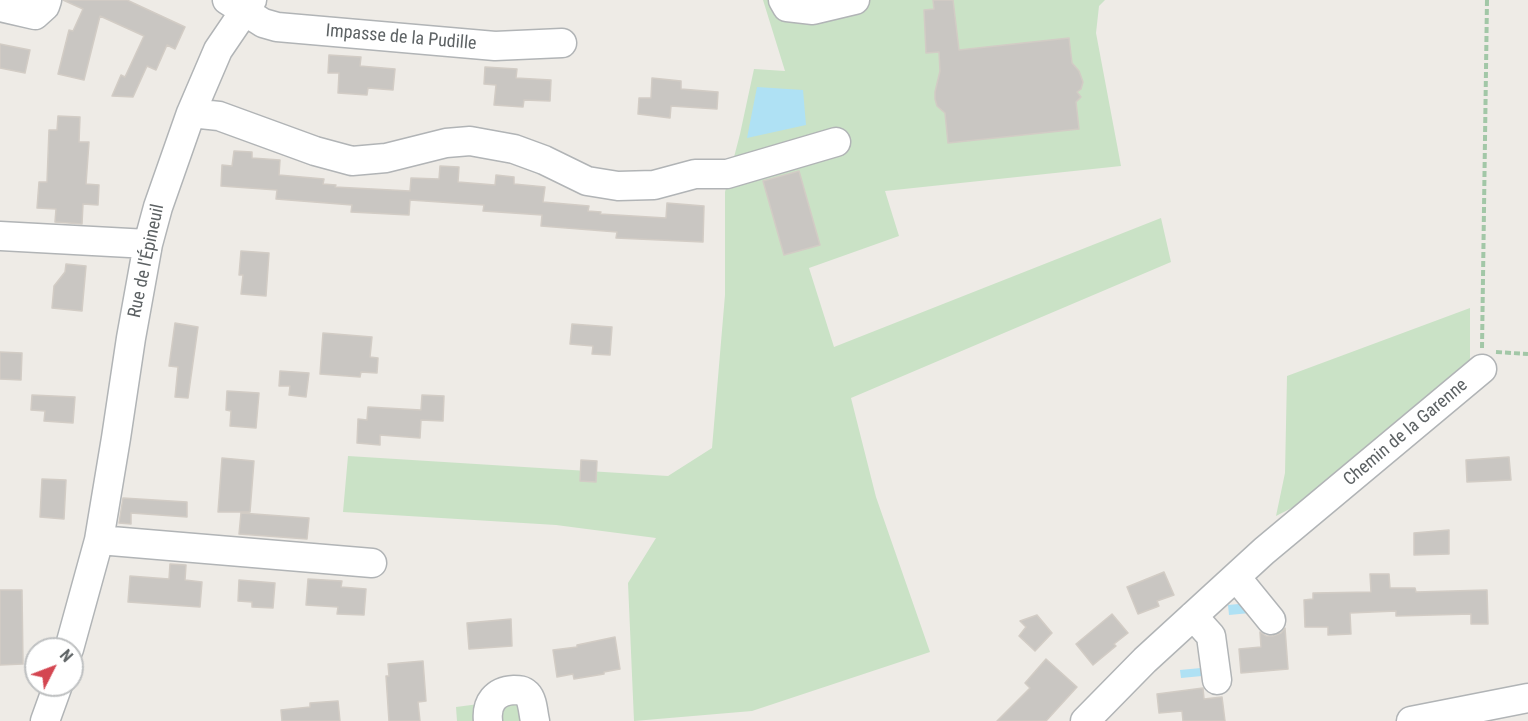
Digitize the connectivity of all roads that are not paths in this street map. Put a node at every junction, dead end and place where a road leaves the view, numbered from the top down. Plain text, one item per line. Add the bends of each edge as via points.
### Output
1 (47, 0) edge
2 (783, 0) edge
3 (855, 0) edge
4 (241, 4) edge
5 (0, 7) edge
6 (562, 43) dead end
7 (191, 113) junction
8 (836, 142) dead end
9 (0, 236) edge
10 (148, 244) junction
11 (1482, 369) road end
12 (99, 540) junction
13 (372, 563) dead end
14 (1236, 577) junction
15 (1193, 616) junction
16 (1271, 620) dead end
17 (72, 637) edge
18 (1217, 680) dead end
19 (54, 697) edge
20 (1528, 698) edge
21 (1485, 714) edge
22 (1444, 718) edge
23 (45, 721) edge
24 (488, 721) edge
25 (535, 721) edge
26 (1085, 721) edge
27 (1412, 721) edge

1 - 5 street via 35,15
2 - 3 street via 787,7 813,10
4 - 6 street, Impasse de la Pudille via 263,23 277,27 495,46
4 - 7 street, Rue de l'Épineuil
7 - 8 street via 219,116 352,161 470,141 514,149 587,181 618,186 654,185 695,174 728,174
7 - 10 street, Rue de l'Épineuil
9 - 10 street
10 - 12 street, Rue de l'Épineuil
11 - 14 street, Chemin de la Garenne
12 - 13 street
12 - 17 street, Rue de l'Épineuil
14 - 15 street, Chemin de la Garenne
14 - 16 street
15 - 18 street via 1211,636
15 - 26 street, Chemin de la Garenne
19 - 23 street
20 - 21 street
21 - 22 street
22 - 27 street
24 - 25 street via 486,710 493,698 504,691 519,690 531,699

